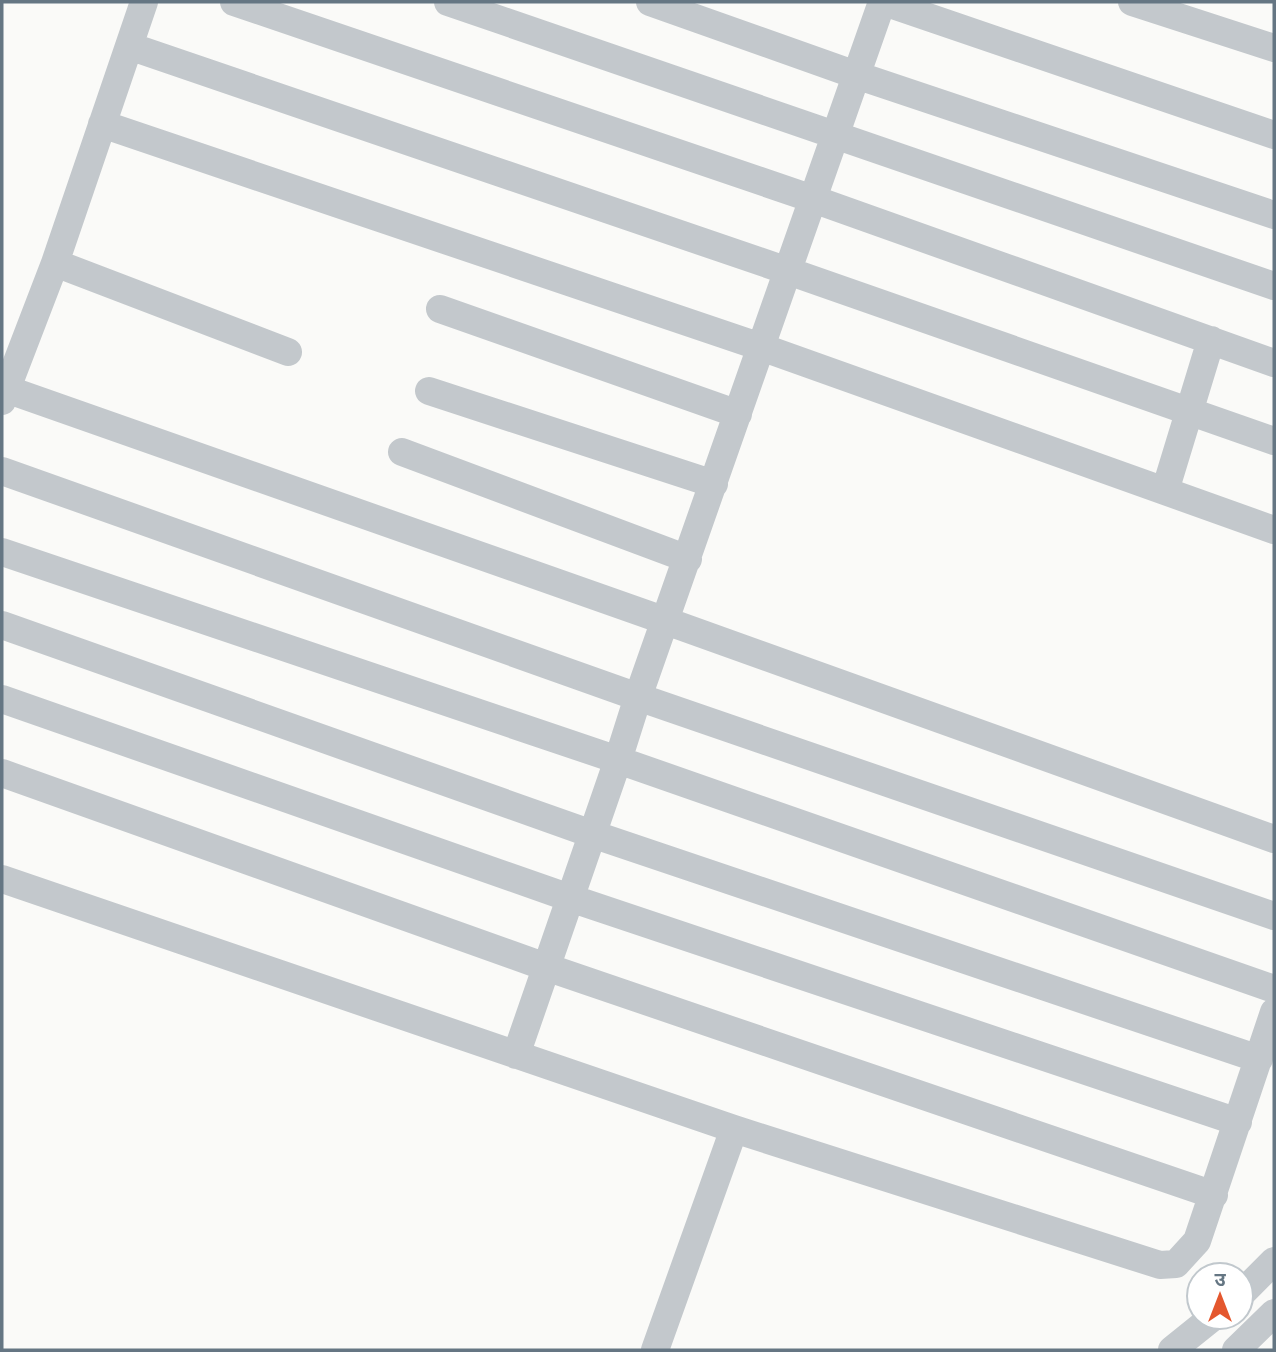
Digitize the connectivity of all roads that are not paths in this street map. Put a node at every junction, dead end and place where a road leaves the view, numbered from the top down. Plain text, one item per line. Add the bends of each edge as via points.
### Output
1 (144, 2) edge
2 (234, 2) edge
3 (448, 2) edge
4 (650, 2) edge
5 (883, 2) edge
6 (1132, 2) edge
7 (129, 46) junction
8 (1274, 48) edge
9 (856, 75) junction
10 (102, 124) junction
11 (1274, 135) edge
12 (835, 136) junction
13 (813, 199) junction
14 (1274, 215) edge
15 (55, 262) junction
16 (788, 271) junction
17 (1274, 286) edge
18 (440, 309) dead end
19 (1211, 340) junction
20 (761, 348) junction
21 (288, 352) dead end
22 (1274, 363) edge
23 (429, 391) dead end
24 (4, 395) edge
25 (1189, 411) junction
26 (738, 414) junction
27 (1274, 441) edge
28 (402, 452) dead end
29 (2, 471) edge
30 (714, 484) junction
31 (1166, 491) junction
32 (1274, 530) edge
33 (2, 552) edge
34 (688, 559) junction
35 (666, 621) junction
36 (2, 625) edge
37 (638, 697) junction
38 (2, 699) edge
39 (618, 760) junction
40 (2, 773) edge
41 (592, 834) junction
42 (1274, 839) edge
43 (2, 879) edge
44 (570, 898) junction
45 (1274, 916) edge
46 (546, 967) junction
47 (1274, 989) edge
48 (1274, 1012) edge
49 (516, 1055) junction
50 (1259, 1059) junction
51 (1238, 1122) junction
52 (734, 1129) junction
53 (1214, 1195) junction
54 (1274, 1261) edge
55 (1255, 1280) edge
56 (1274, 1313) edge
57 (1196, 1331) edge
58 (655, 1350) edge
59 (1172, 1350) edge
60 (1236, 1350) edge

1 - 7 street
2 - 13 street
3 - 12 street
4 - 9 street
5 - 9 street
5 - 11 street
6 - 8 street
7 - 10 street
7 - 16 street
9 - 12 street
9 - 14 street
10 - 15 street
10 - 20 street
12 - 13 street
12 - 17 street
13 - 16 street
13 - 19 street
15 - 21 street
15 - 24 street
16 - 20 street
16 - 25 street
18 - 26 street
19 - 22 street
19 - 25 street
20 - 26 street
20 - 31 street
23 - 30 street
24 - 35 street
25 - 27 street
25 - 31 street
26 - 30 street
28 - 34 street
29 - 37 street
30 - 34 street
31 - 32 street
33 - 39 street
34 - 35 street
35 - 37 street
35 - 42 street
36 - 41 street
37 - 39 street
37 - 45 street
38 - 44 street
39 - 41 street
39 - 47 street
40 - 46 street
41 - 44 street
41 - 50 street
43 - 49 street
44 - 46 street
44 - 51 street
46 - 49 street
46 - 53 street
48 - 50 street
49 - 52 street
50 - 51 street
51 - 53 street
52 - 53 street via 1160,1265 1176,1264 1188,1253
52 - 58 street
54 - 55 street
56 - 60 street
57 - 59 street

